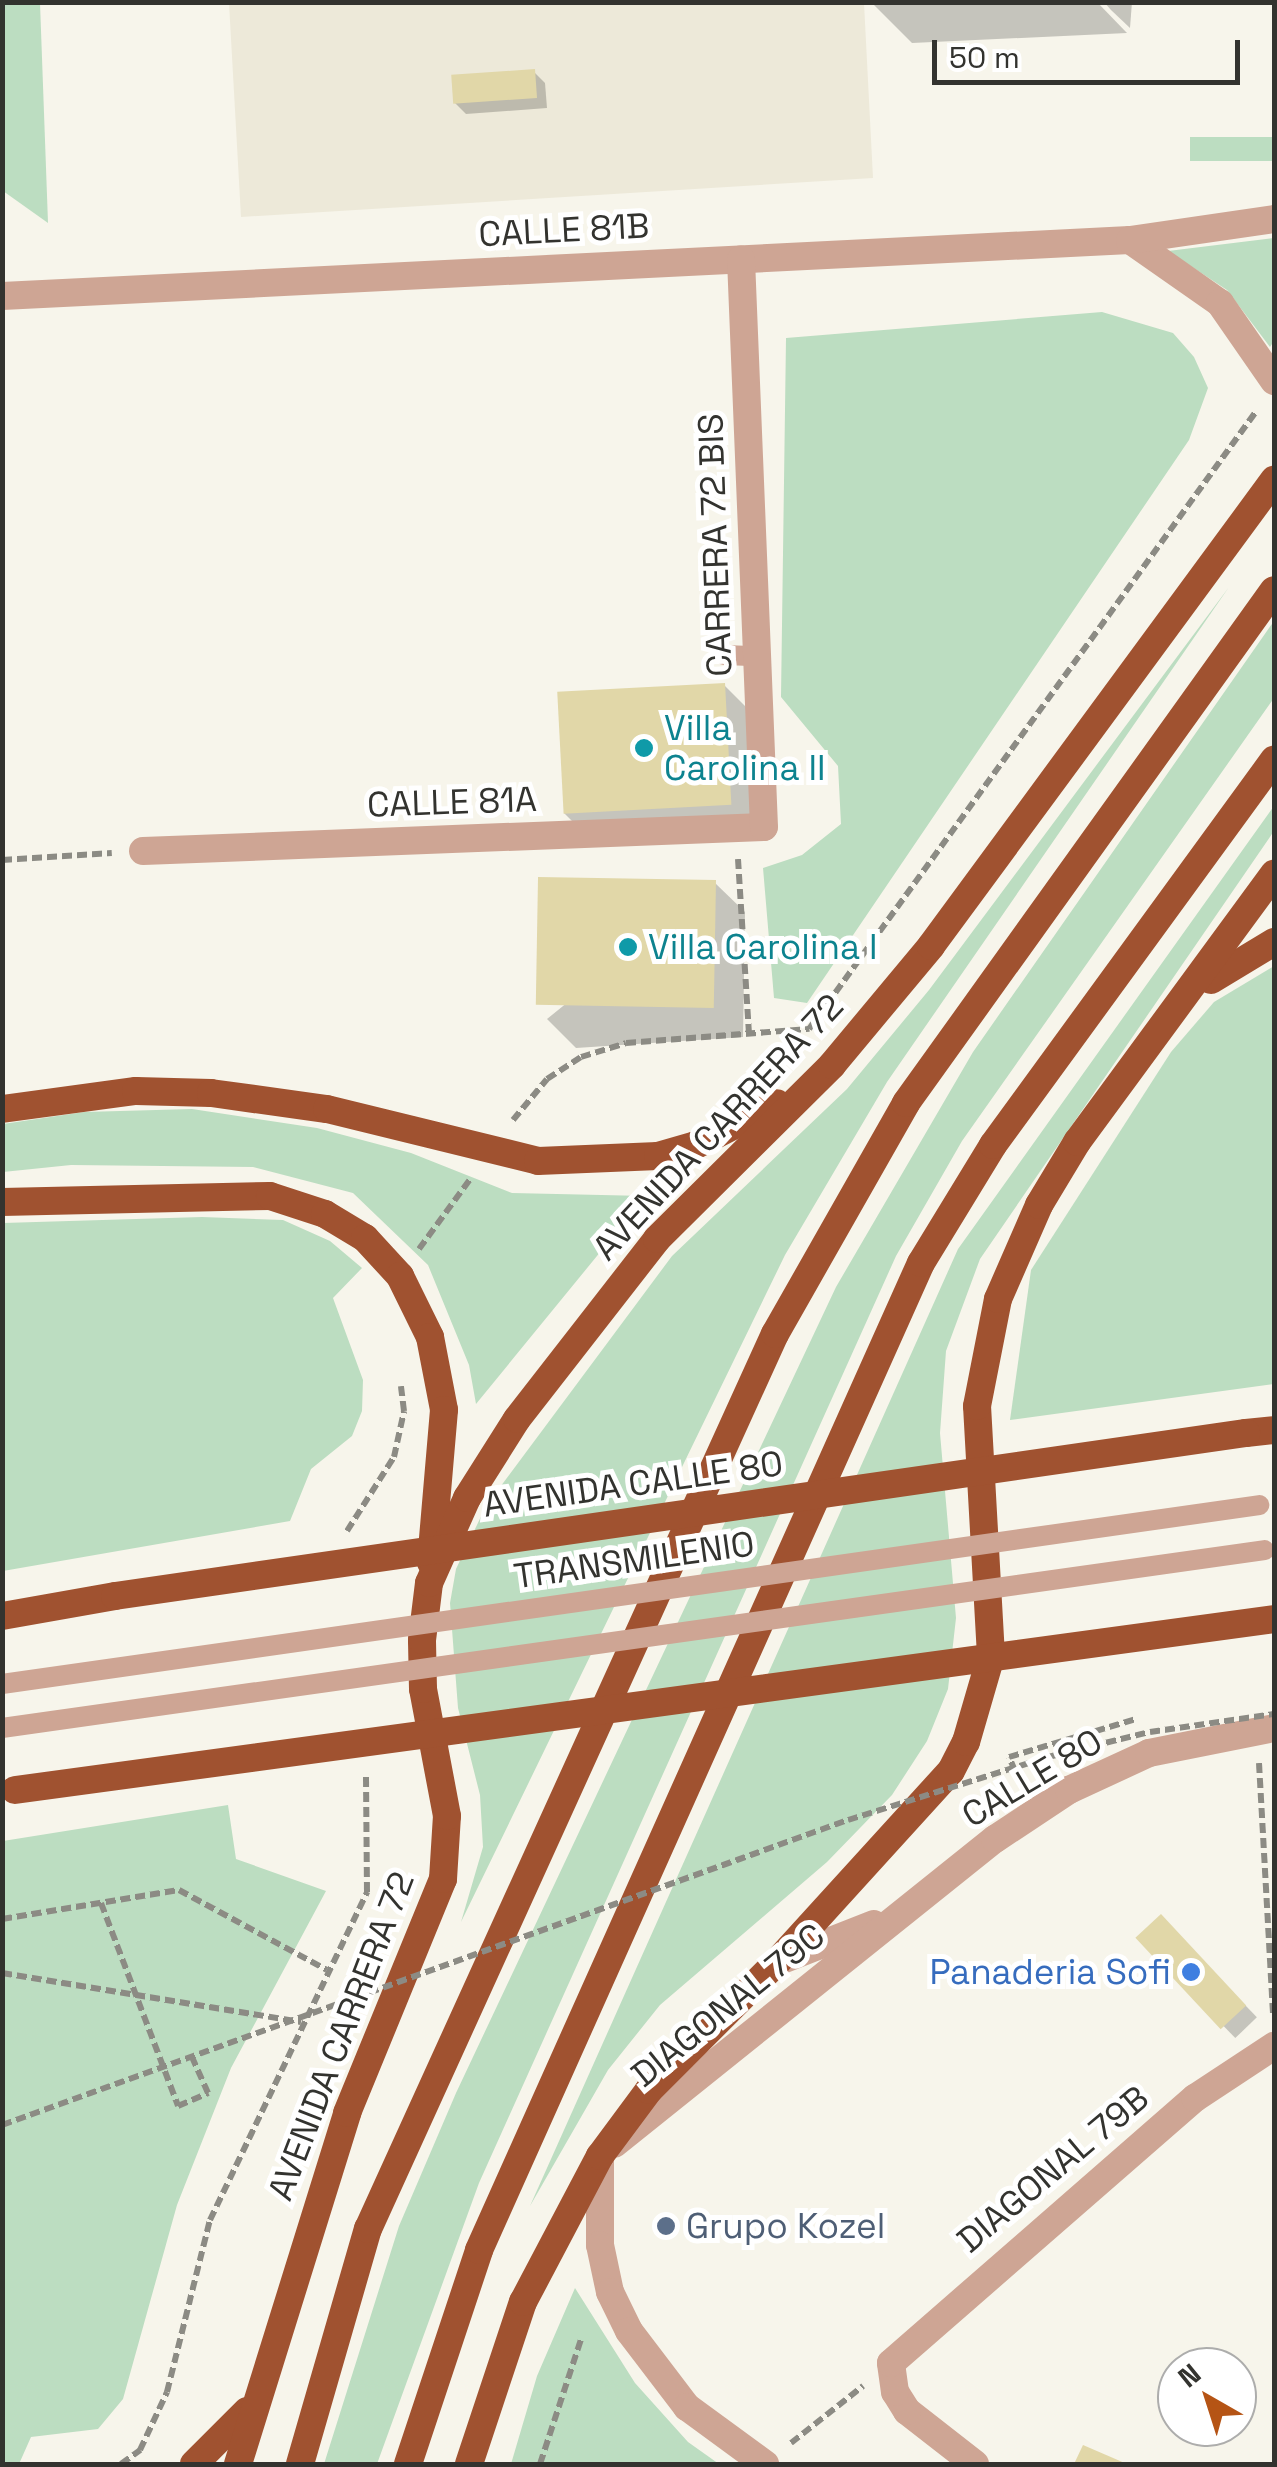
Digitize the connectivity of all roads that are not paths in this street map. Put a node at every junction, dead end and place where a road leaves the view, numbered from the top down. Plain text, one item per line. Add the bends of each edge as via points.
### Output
1 (1274, 220) edge
2 (1130, 240) junction
3 (741, 259) junction
4 (2, 296) edge
5 (1274, 381) edge
6 (1274, 480) edge
7 (1274, 590) edge
8 (724, 655) dead end
9 (757, 656) junction
10 (1274, 758) edge
11 (750, 828) joint
12 (143, 851) road end
13 (1274, 874) edge
14 (1274, 942) edge
15 (1186, 999) junction
16 (832, 1065) junction
17 (2, 1109) edge
18 (2, 1202) edge
19 (1274, 1430) edge
20 (1267, 1504) edge
21 (1270, 1550) edge
22 (429, 1583) junction
23 (2, 1616) edge
24 (1274, 1618) edge
25 (2, 1684) edge
26 (1269, 1724) edge
27 (2, 1728) edge
28 (9, 1791) edge
29 (903, 1912) junction
30 (777, 1962) junction
31 (1274, 2046) edge
32 (600, 2156) junction
33 (251, 2406) junction
34 (194, 2464) edge
35 (238, 2464) edge
36 (300, 2464) edge
37 (408, 2464) edge
38 (468, 2464) edge
39 (765, 2464) edge
40 (975, 2464) edge

1 - 2 street, CALLE 81B
2 - 3 street, CALLE 81B
2 - 5 street via 1220,304
3 - 4 street, CALLE 81B
3 - 9 street, CARRERA 72 BIS
6 - 16 highway, AVENIDA CARRERA 72 via 931,946
7 - 36 highway via 906,1102 776,1334 375,2212
8 - 9 lane
9 - 11 street, CARRERA 72 BIS
10 - 37 highway via 993,1146 921,1263 479,2250
11 - 12 street, CALLE 81A
13 - 15 highway
14 - 15 highway via 1241,956
15 - 30 highway via 1078,1142 1039,1205 998,1299 977,1406 991,1656 966,1742 951,1771
16 - 17 highway via 759,1115 658,1156 538,1161 489,1154 327,1109 211,1092 136,1091
16 - 22 highway, AVENIDA CARRERA 72 via 692,1200 618,1286 516,1419 467,1498
18 - 22 highway via 270,1196 325,1214 365,1238 400,1276 430,1336 444,1410
19 - 23 highway, AVENIDA CALLE 80, bridge
20 - 25 lane, TRANSMILENIO, bridge
21 - 27 lane, bridge
22 - 33 highway, AVENIDA CARRERA 72 via 423,1689 447,1816 443,1880 347,2112
24 - 28 highway, bridge
26 - 29 street, CALLE 80 via 1149,1753 1069,1790
29 - 30 street
29 - 32 street, DIAGONAL 79C
30 - 32 highway via 686,2049
31 - 40 street, DIAGONAL 79B via 1195,2098 891,2363 906,2411
32 - 38 highway via 524,2302
32 - 39 street via 600,2245 610,2292 629,2330 687,2407
33 - 34 highway
33 - 35 highway, AVENIDA CARRERA 72

